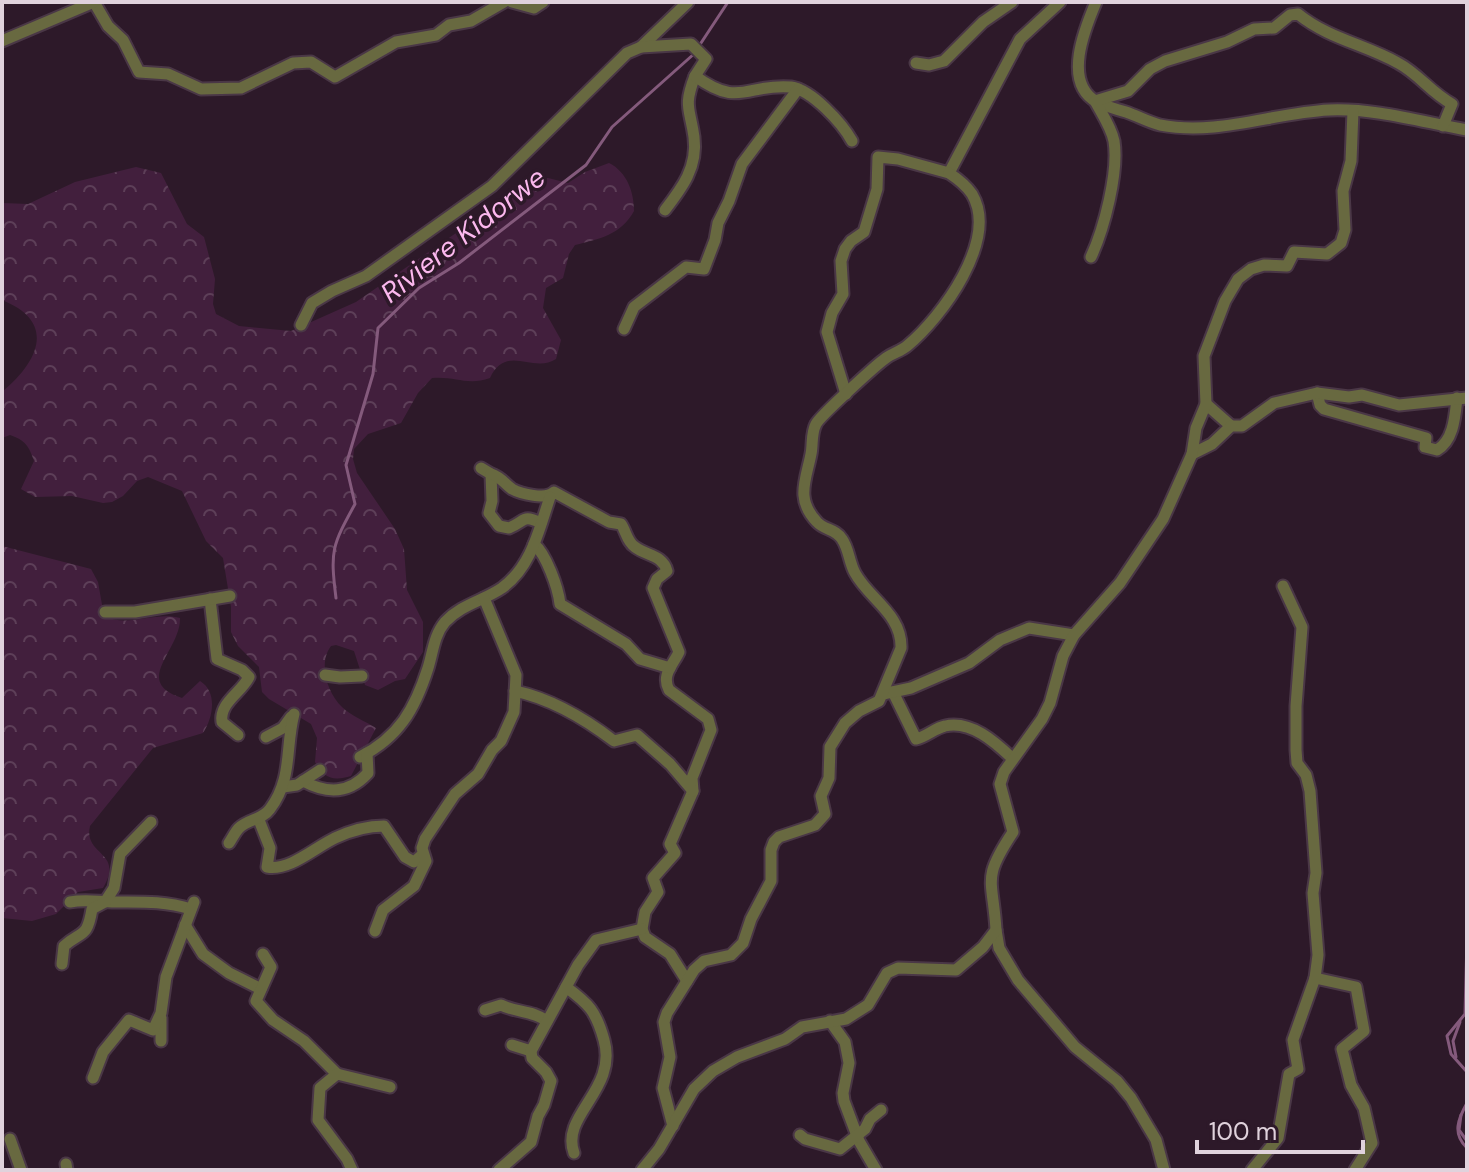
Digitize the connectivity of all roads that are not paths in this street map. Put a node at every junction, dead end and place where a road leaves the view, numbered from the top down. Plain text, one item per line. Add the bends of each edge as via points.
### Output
1 (94, 2) edge
2 (504, 2) edge
3 (512, 2) edge
4 (543, 2) edge
5 (688, 2) edge
6 (1012, 2) edge
7 (1060, 2) edge
8 (1096, 2) edge
9 (2, 41) edge
10 (641, 47) junction
11 (916, 63) dead end
12 (695, 76) junction
13 (798, 89) junction
14 (1095, 101) junction
15 (1353, 111) junction
16 (1443, 126) junction
17 (1467, 130) edge
18 (852, 141) dead end
19 (949, 173) junction
20 (665, 210) dead end
21 (1091, 257) dead end
22 (301, 325) dead end
23 (624, 329) dead end
24 (1317, 393) junction
25 (846, 394) junction
26 (1462, 398) edge
27 (1206, 404) junction
28 (1231, 426) junction
29 (1192, 454) junction
30 (550, 497) junction
31 (541, 523) junction
32 (534, 544) junction
33 (1283, 586) dead end
34 (230, 596) dead end
35 (484, 598) junction
36 (210, 599) junction
37 (105, 612) dead end
38 (1074, 635) junction
39 (429, 662) junction
40 (415, 664) dead end
41 (670, 668) junction
42 (325, 675) dead end
43 (362, 676) dead end
44 (515, 691) junction
45 (888, 693) junction
46 (238, 735) dead end
47 (266, 737) dead end
48 (1012, 758) junction
49 (320, 770) dead end
50 (303, 781) junction
51 (283, 787) junction
52 (693, 791) junction
53 (232, 816) dead end
54 (259, 820) junction
55 (151, 822) dead end
56 (241, 826) junction
57 (229, 843) dead end
58 (423, 854) junction
59 (70, 902) dead end
60 (105, 902) junction
61 (185, 925) junction
62 (642, 929) junction
63 (996, 930) junction
64 (375, 931) dead end
65 (263, 954) dead end
66 (62, 964) dead end
67 (1315, 978) junction
68 (687, 981) junction
69 (566, 987) junction
70 (261, 989) junction
71 (485, 1010) dead end
72 (161, 1013) junction
73 (547, 1021) junction
74 (830, 1021) junction
75 (161, 1041) dead end
76 (512, 1045) dead end
77 (531, 1051) junction
78 (337, 1074) junction
79 (93, 1078) dead end
80 (390, 1087) dead end
81 (881, 1110) dead end
82 (673, 1126) junction
83 (800, 1135) dead end
84 (856, 1135) junction
85 (10, 1139) dead end
86 (574, 1153) dead end
87 (501, 1169) edge
88 (21, 1170) edge
89 (352, 1170) edge
90 (642, 1170) edge
91 (876, 1170) edge
92 (1164, 1170) edge
93 (1252, 1170) edge
94 (1355, 1170) edge

1 - 2 street via 139,72 168,74 201,89 241,88 293,63 311,62 335,77 396,42 436,35
1 - 9 street
3 - 4 street via 534,8
5 - 10 street
6 - 11 street via 944,61
7 - 19 street via 1020,39
8 - 14 street via 1080,42 1078,66
10 - 12 street via 691,44 706,59
10 - 22 street via 627,53 492,186 366,276 312,303
12 - 13 street via 718,92 733,94
12 - 20 street via 686,102 694,136 692,167
13 - 18 street via 829,111
13 - 23 street via 742,164 704,269 686,267 634,307
14 - 15 street via 1151,123 1188,127 1231,127 1297,113
14 - 16 street via 1128,91 1165,61 1254,29 1274,28 1298,14 1316,28 1411,71 1433,94 1452,104
14 - 21 street via 1114,141 1114,160 1106,220
15 - 16 street
15 - 27 street via 1341,243 1327,254 1294,252 1287,266 1264,265 1238,279 1204,356
16 - 17 street
19 - 25 street via 973,196 979,225 964,275 919,334
19 - 25 street via 878,157 877,189 864,232 845,249 843,294 827,332
24 - 26 street via 1362,395 1399,405
24 - 26 street via 1324,409 1426,438 1425,447 1437,450 1450,436
24 - 28 street via 1274,403 1242,426
25 - 45 street via 815,425 802,487 817,522 843,540 855,572 897,626 901,648 886,681
27 - 28 street
27 - 29 street
28 - 29 street
29 - 38 street via 1163,519 1120,583
30 - 31 street
30 - 31 street via 521,493 486,471 489,513 499,526 509,528 529,518
30 - 41 street via 554,492 621,524 635,548 666,566 653,588 679,652
31 - 32 street
32 - 35 street via 516,575
32 - 41 street via 542,551 560,604 626,644 640,659
33 - 67 street via 1302,627 1296,750 1310,791 1314,833
34 - 36 street
35 - 39 street via 466,604 444,623
35 - 44 street via 516,675
36 - 37 street
36 - 46 street via 217,659 249,677 221,713 222,722
38 - 45 street via 1029,628 1000,640 969,663
38 - 48 street via 1042,719
39 - 40 street
39 - 50 street via 402,726 364,755 368,773 359,784 323,791
41 - 52 street via 665,678 669,690 708,719 711,730 692,778
42 - 43 street
44 - 52 street via 540,696 614,741 637,735
44 - 58 street via 514,712 501,741 449,803 425,839
45 - 48 street via 916,739 955,726 979,732
45 - 68 street via 845,723 830,747 829,778 821,796 825,814 815,825 774,842 771,881 740,948 704,961
47 - 51 street via 294,714
48 - 63 street via 1000,784 1013,832 989,875
49 - 50 street
50 - 51 street
51 - 54 street
52 - 62 street via 670,844 675,853 653,878 658,892
53 - 56 street
54 - 56 street
54 - 58 street via 270,848 267,867 282,873 337,837 373,826 384,826 405,857 414,862
55 - 60 street via 120,854 114,888
56 - 57 street
58 - 64 street via 426,861 414,886 383,910
59 - 60 street
60 - 61 street via 193,905
60 - 66 street via 92,909 82,935 64,946
61 - 70 street via 203,954
61 - 72 street via 166,977
62 - 68 street via 670,954
62 - 69 street via 596,940
63 - 74 street via 956,970 898,968 887,973 868,1005 846,1019
63 - 92 street via 999,948 1018,980 1075,1047 1131,1098 1156,1140
65 - 70 street via 271,967
67 - 93 street via 1293,1040 1298,1069 1289,1074 1278,1138
67 - 94 street via 1356,987 1364,1031 1342,1049 1372,1143
68 - 82 street via 664,1022 670,1057 663,1088
69 - 73 street
69 - 86 street via 595,1011 608,1053 605,1074 572,1130
70 - 78 street via 256,1001
71 - 73 street via 501,1005
72 - 75 street
72 - 79 street via 153,1030 124,1019
73 - 77 street
74 - 82 street via 802,1027 713,1071 694,1089
74 - 84 street via 845,1042 849,1063 843,1093
76 - 77 street
77 - 87 street via 551,1078 550,1088 531,1142
78 - 80 street
78 - 89 street via 320,1088 318,1120
81 - 84 street
82 - 90 street
83 - 84 street via 840,1149
84 - 91 street
85 - 88 street

